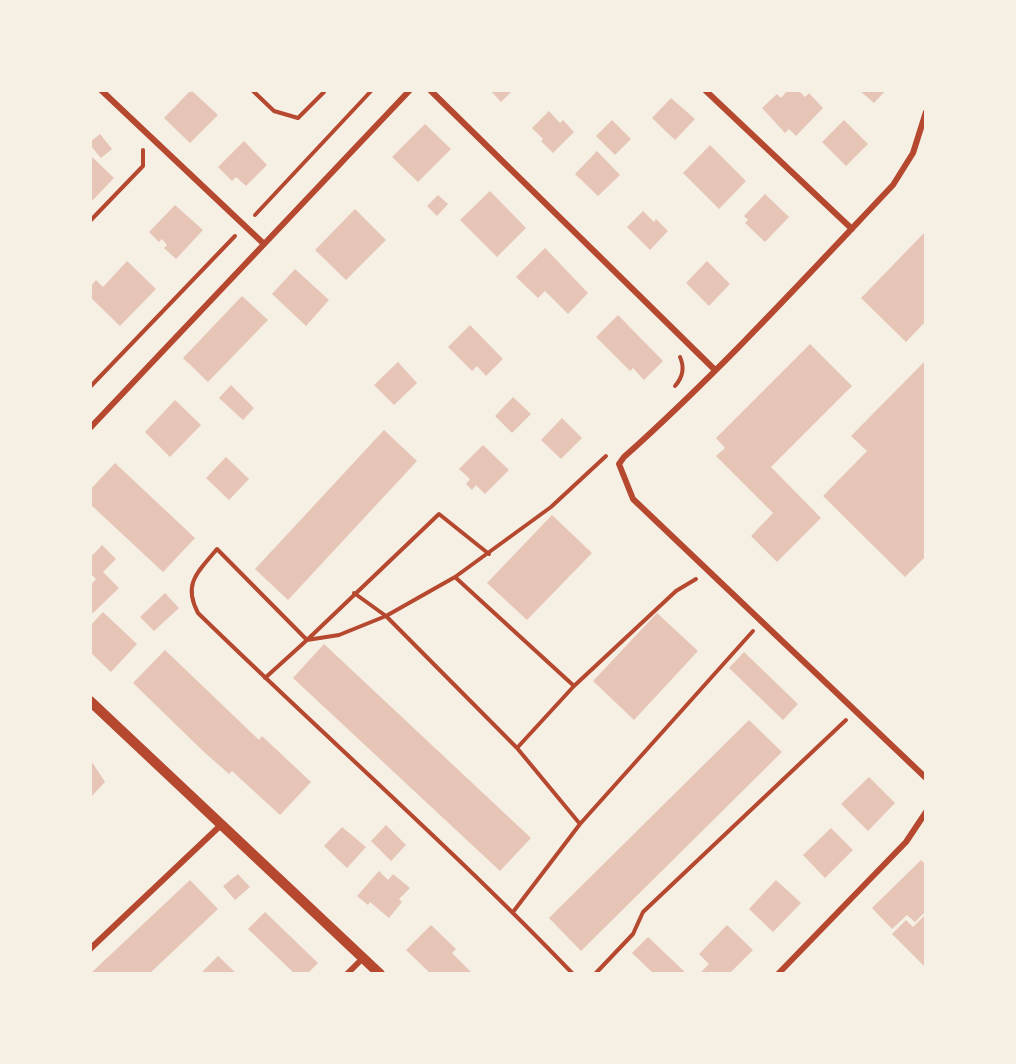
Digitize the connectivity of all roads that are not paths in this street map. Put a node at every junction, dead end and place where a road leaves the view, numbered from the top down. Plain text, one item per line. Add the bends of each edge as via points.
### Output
1 (101, 90) edge
2 (410, 90) edge
3 (430, 90) edge
4 (705, 90) edge
5 (926, 112) edge
6 (852, 229) junction
7 (264, 244) junction
8 (715, 370) junction
9 (90, 428) edge
10 (90, 700) edge
11 (926, 778) edge
12 (926, 812) edge
13 (221, 825) junction
14 (90, 949) edge
15 (363, 958) junction
16 (346, 974) edge
17 (380, 974) edge
18 (778, 974) edge

1 - 7 street
2 - 7 street
3 - 8 street
4 - 6 street
5 - 6 street via 906,167
6 - 8 street
7 - 9 street
8 - 11 street via 619,464 633,499
10 - 13 street
12 - 18 street via 906,842
13 - 14 street
13 - 15 street
15 - 16 street
15 - 17 street

